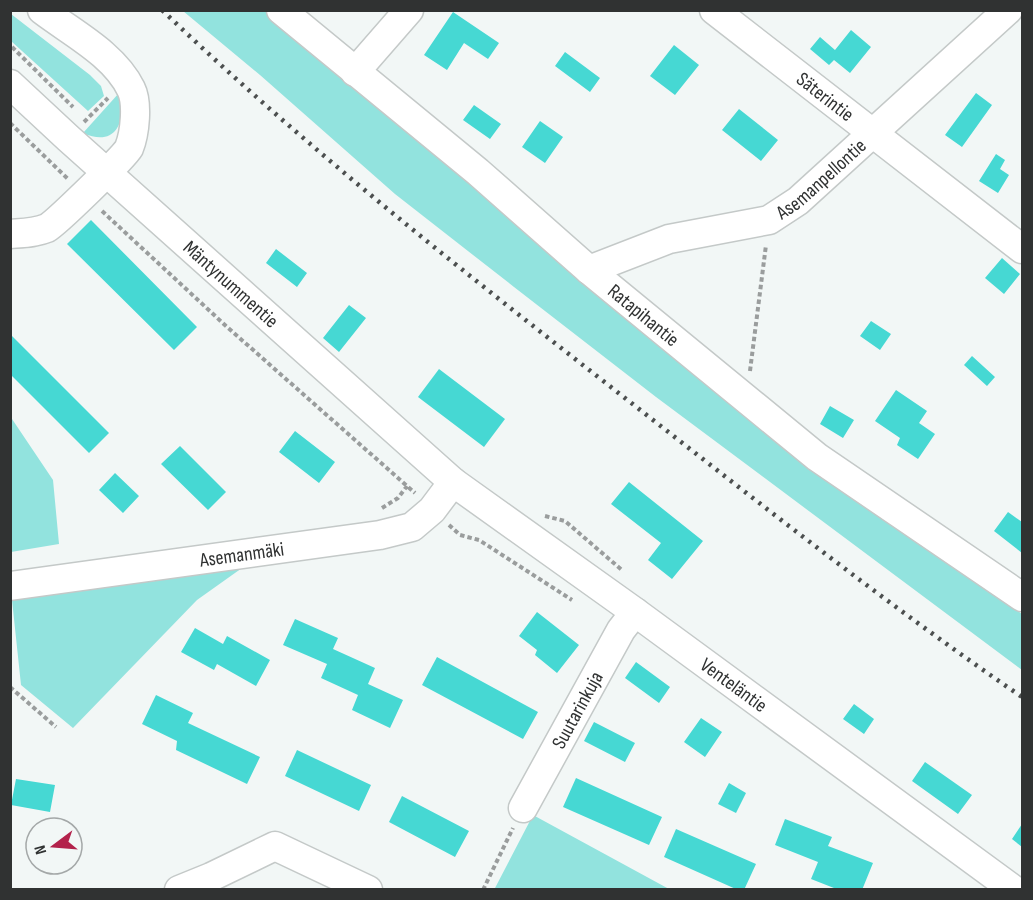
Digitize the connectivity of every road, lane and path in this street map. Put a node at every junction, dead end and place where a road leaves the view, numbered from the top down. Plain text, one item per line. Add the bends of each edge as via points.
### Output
1 (42, 10) edge
2 (281, 10) edge
3 (409, 10) edge
4 (714, 10) edge
5 (1008, 10) edge
6 (12, 47) dead end
7 (355, 72) junction
8 (10, 84) edge
9 (111, 95) dead end
10 (77, 129) junction
11 (874, 134) junction
12 (49, 160) dead end
13 (106, 173) junction
14 (769, 220) junction
15 (10, 234) edge
16 (1023, 249) edge
17 (590, 270) junction
18 (746, 400) junction
19 (453, 482) junction
20 (10, 586) edge
21 (1023, 597) edge
22 (634, 612) junction
23 (10, 687) edge
24 (56, 728) dead end
25 (523, 808) joint
26 (179, 890) edge
27 (368, 890) edge
28 (483, 890) edge
29 (1014, 890) edge

1 - 13 street via 107,58 132,90 136,117 129,148
2 - 7 street, Ratapihantie
3 - 7 street
4 - 11 street, Säterintie
5 - 11 street, Asemanpellontie
6 - 10 path
7 - 17 street, Ratapihantie
8 - 10 street, Mäntynummentie
9 - 10 path
10 - 12 path
10 - 13 street, Mäntynummentie
11 - 14 street, Asemanpellontie via 798,201
11 - 16 street, Säterintie
13 - 15 street via 48,227
13 - 19 street, Mäntynummentie
14 - 17 street, Asemanpellontie via 669,239
14 - 18 path
17 - 18 street, Ratapihantie
18 - 21 street, Ratapihantie via 817,458
19 - 20 street, Asemanmäki via 432,510 412,527 380,535
19 - 22 street, Venteläntie
22 - 25 street, Suutarinkuja
22 - 29 street, Venteläntie
23 - 24 path
25 - 28 path
26 - 27 street via 275,846

